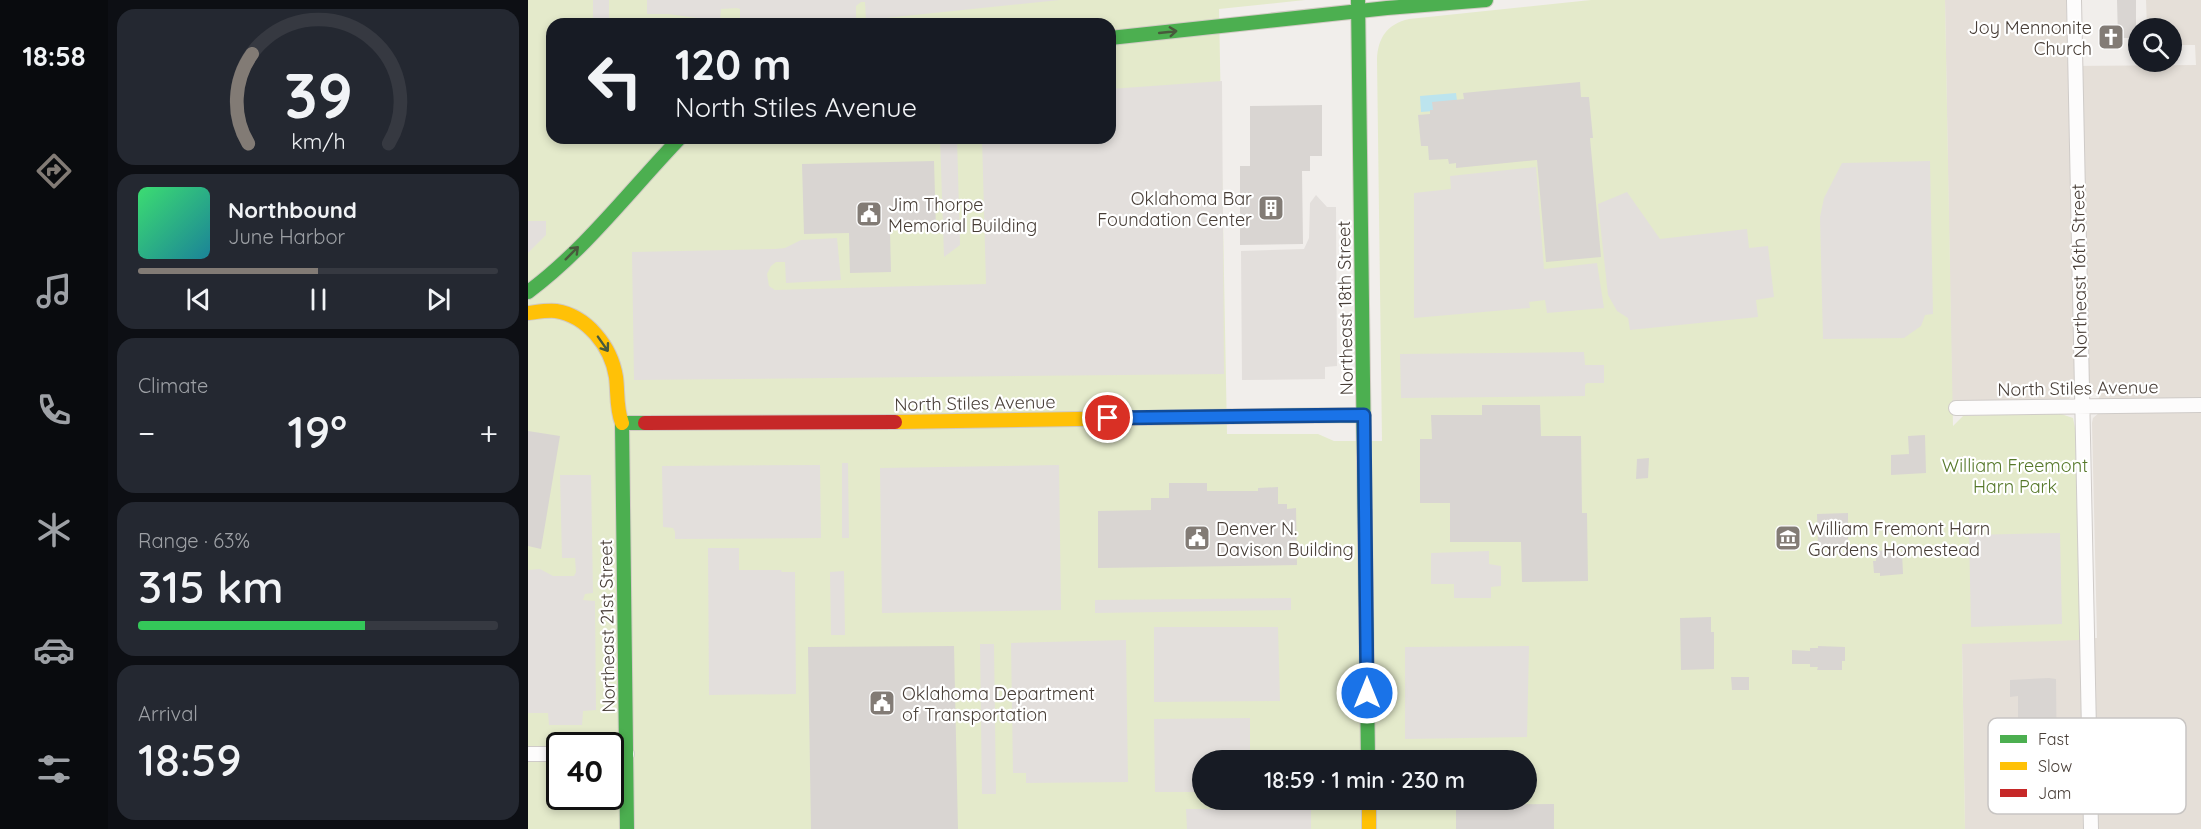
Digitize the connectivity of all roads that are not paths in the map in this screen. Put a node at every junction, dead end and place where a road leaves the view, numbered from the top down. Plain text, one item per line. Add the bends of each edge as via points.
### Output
1 (1486, 0) edge
2 (2074, 0) edge
3 (1358, 6) edge
4 (1116, 37) edge
5 (674, 144) edge
6 (528, 292) edge
7 (528, 313) edge
8 (2201, 405) edge
9 (2082, 406) junction
10 (1956, 408) dead end
11 (1364, 415) junction
12 (622, 423) junction
13 (2089, 718) edge
14 (1368, 750) edge
15 (528, 754) edge
16 (546, 754) edge
17 (627, 754) joint
18 (1369, 810) edge
19 (2091, 814) edge
20 (627, 829) edge
21 (1369, 829) edge
22 (2091, 829) edge

1 - 3 street
2 - 9 street, Northeast 16th Street
4 -> 3 street
3 - 11 street, Northeast 18th Street
6 -> 5 street via 602,224
7 -> 12 street, Northeast 21st Street via 556,311 592,329 612,361 617,411
8 - 9 street, North Stiles Avenue
9 - 10 street, North Stiles Avenue
9 - 13 street, Northeast 16th Street
11 - 12 street, North Stiles Avenue
11 - 14 street, Northeast 18th Street
12 - 17 street, Northeast 21st Street
15 - 16 street
17 - 20 street, Northeast 21st Street
18 - 21 street
19 - 22 street, Northeast 16th Street

